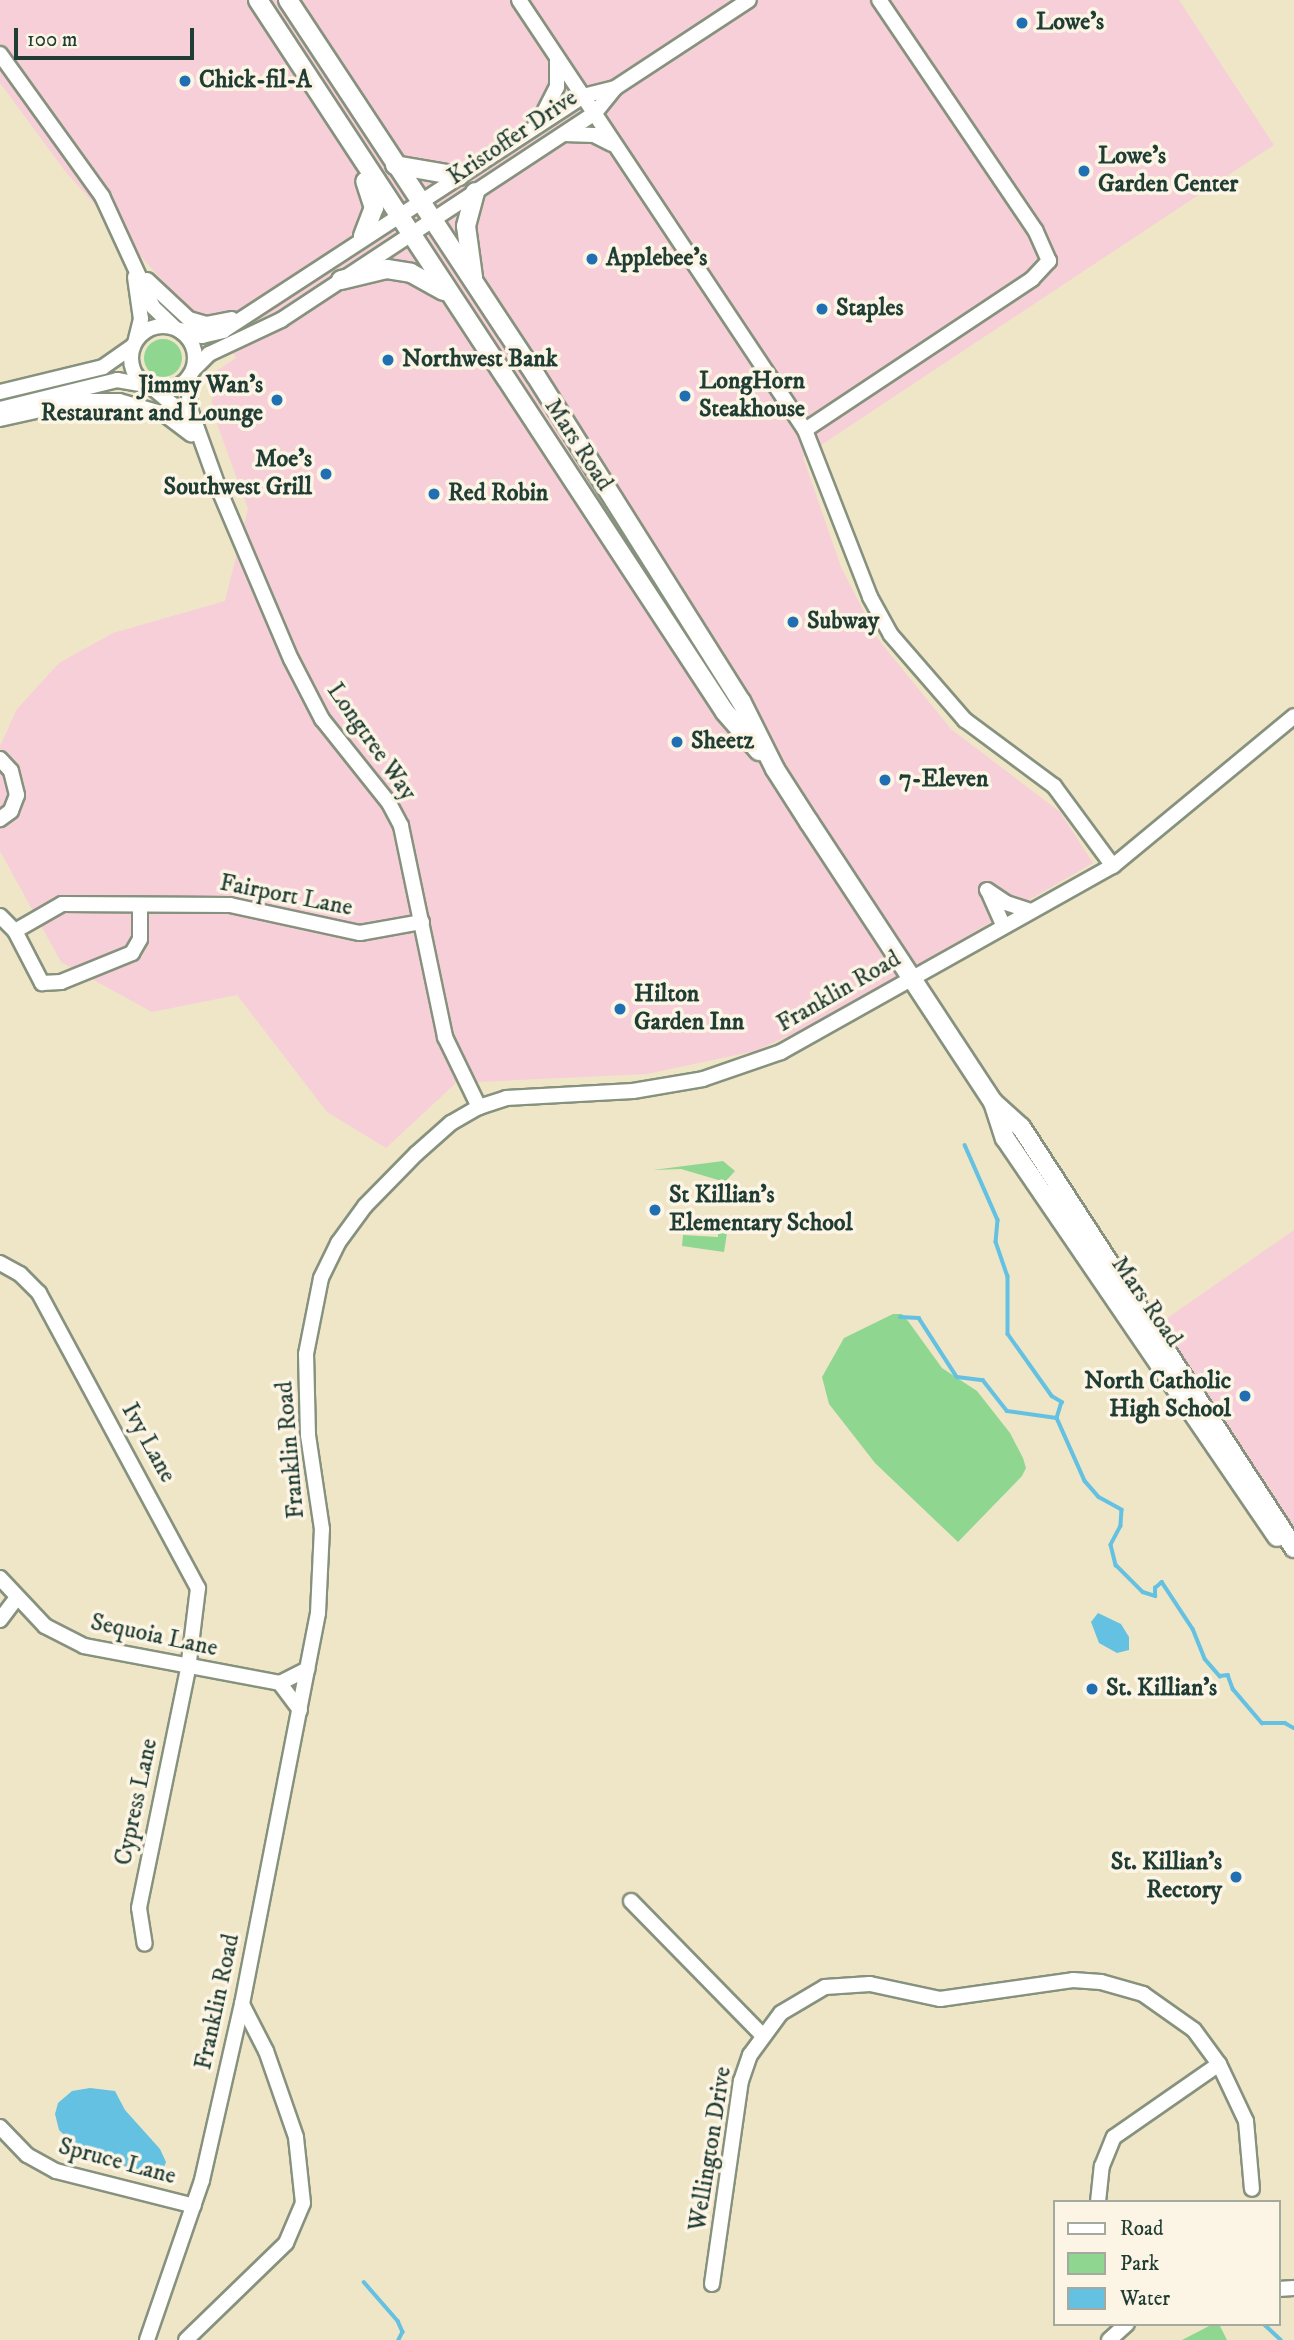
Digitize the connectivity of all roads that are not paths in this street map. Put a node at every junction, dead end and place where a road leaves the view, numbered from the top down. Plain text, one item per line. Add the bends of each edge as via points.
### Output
1 (258, 0) edge
2 (288, 0) edge
3 (519, 0) edge
4 (749, 0) edge
5 (879, 0) edge
6 (287, 44) junction
7 (0, 54) edge
8 (555, 55) junction
9 (615, 88) junction
10 (583, 96) junction
11 (594, 114) junction
12 (537, 125) junction
13 (563, 135) junction
14 (616, 148) junction
15 (395, 165) junction
16 (459, 176) junction
17 (475, 191) junction
18 (419, 201) junction
19 (397, 215) junction
20 (432, 220) junction
21 (410, 234) junction
22 (363, 236) junction
23 (132, 258) junction
24 (341, 280) junction
25 (474, 284) junction
26 (451, 297) junction
27 (243, 316) junction
28 (177, 329) junction
29 (135, 343) junction
30 (191, 373) junction
31 (35, 384) junction
32 (151, 387) junction
33 (0, 392) edge
34 (38, 400) junction
35 (0, 409) edge
36 (0, 419) edge
37 (805, 430) junction
38 (191, 434) junction
39 (220, 492) junction
40 (1294, 716) edge
41 (0, 759) edge
42 (775, 769) junction
43 (0, 819) edge
44 (1113, 866) junction
45 (140, 905) junction
46 (1030, 911) junction
47 (0, 916) edge
48 (422, 922) junction
49 (1003, 924) junction
50 (15, 931) junction
51 (911, 978) junction
52 (993, 1102) junction
53 (479, 1107) junction
54 (0, 1263) edge
55 (1294, 1548) edge
56 (1294, 1559) edge
57 (0, 1578) edge
58 (16, 1599) junction
59 (0, 1620) edge
60 (188, 1669) junction
61 (307, 1669) junction
62 (280, 1683) junction
63 (300, 1710) junction
64 (631, 1902) dead end
65 (145, 1944) dead end
66 (242, 2004) junction
67 (762, 2035) junction
68 (1219, 2064) junction
69 (0, 2127) edge
70 (1252, 2189) dead end
71 (1098, 2200) edge
72 (194, 2206) junction
73 (712, 2284) dead end
74 (1125, 2326) edge
75 (147, 2340) edge
76 (186, 2340) edge
77 (1109, 2340) edge

1 - 6 main road, Mars Road
2 - 15 main road, Mars Road
3 - 8 street
4 - 9 street, Kristoffer Drive
5 - 37 street via 1035,230 1049,261 1032,279
6 - 19 main road, Mars Road
6 - 22 main road via 327,122 370,190 373,217
7 - 23 street via 102,196
8 - 10 street
8 - 12 street via 557,87
9 - 10 street, Kristoffer Drive
9 - 11 street, Kristoffer Drive
10 - 11 street
10 - 12 street, Kristoffer Drive
11 - 13 street, Kristoffer Drive
11 - 14 street
12 - 16 street, Kristoffer Drive
13 - 14 street via 594,135
13 - 17 street, Kristoffer Drive
14 - 37 street
15 - 16 main road
15 - 18 main road, Mars Road
16 - 18 street, Kristoffer Drive
17 - 20 street, Kristoffer Drive
17 - 25 main road via 466,226
18 - 19 street, Kristoffer Drive
18 - 20 main road, Mars Road
19 - 21 main road, Mars Road
19 - 22 street, Kristoffer Drive
20 - 21 street, Kristoffer Drive
20 - 25 main road, Mars Road
21 - 24 street, Kristoffer Drive
21 - 26 main road, Mars Road
22 - 27 street, Kristoffer Drive
23 - 27 street via 149,284 189,319 214,324
23 - 28 street via 153,307
23 - 29 street via 141,319
24 - 26 main road via 378,269 401,271
24 - 30 street, Kristoffer Drive via 281,320 209,354
25 - 42 main road, Mars Road via 741,701
26 - 42 main road, Mars Road via 724,712
27 - 28 street, Kristoffer Drive via 216,334 202,336
28 - 29 street via 154,327
28 - 30 street via 192,344
29 - 31 street via 103,367
29 - 32 street via 133,367
30 - 32 street via 173,388
30 - 39 street via 190,406
31 - 33 street
31 - 34 street
32 - 34 street via 117,380
32 - 38 street via 173,405
34 - 35 street
36 - 38 street via 81,401 119,401 164,414
37 - 44 street via 870,597 891,635 965,720 1054,786
38 - 39 street
39 - 48 street, Longtree Way via 322,719 397,816
40 - 44 street, Franklin Road
41 - 43 street via 11,771 17,795 11,811
42 - 51 main road, Mars Road
44 - 46 street, Franklin Road
45 - 48 street, Fairport Lane via 230,905 360,933
45 - 50 street, Fairport Lane via 62,904
45 - 50 street via 140,939 132,953 61,982 42,983
46 - 49 street, Franklin Road
46 - 49 street via 987,890
47 - 50 street
48 - 53 street, Longtree Way via 445,1037
49 - 51 street, Franklin Road
51 - 52 main road, Mars Road
51 - 53 street, Franklin Road via 819,1032 724,1073 633,1090 506,1098
52 - 55 main road, Mars Road via 1021,1127
52 - 56 main road, Mars Road via 1005,1138
53 - 61 street, Franklin Road via 433,1138 365,1206 338,1243 321,1278 306,1354 308,1435 322,1529 322,1569
54 - 60 street, Ivy Lane via 20,1274 38,1293 196,1578 198,1609
57 - 58 street, Sequoia Lane
58 - 59 street
58 - 60 street, Sequoia Lane via 45,1626 84,1646
60 - 62 street, Sequoia Lane
60 - 65 street, Cypress Lane via 139,1908
61 - 62 street
61 - 63 street, Franklin Road
62 - 63 street
63 - 66 street, Franklin Road
64 - 67 street
66 - 72 street, Franklin Road
66 - 76 street via 266,2051 296,2137 303,2203 286,2243
67 - 68 street, Wellington Drive via 781,2013 825,1987 870,1984 940,1999 1073,1980 1101,1982 1143,1994 1166,2007 1194,2030
67 - 73 street, Wellington Drive via 741,2081
68 - 70 street, Wellington Drive via 1246,2121
68 - 71 street via 1114,2137 1102,2166
69 - 72 street, Spruce Lane via 27,2155 56,2171
72 - 75 street, Franklin Road
74 - 77 street

